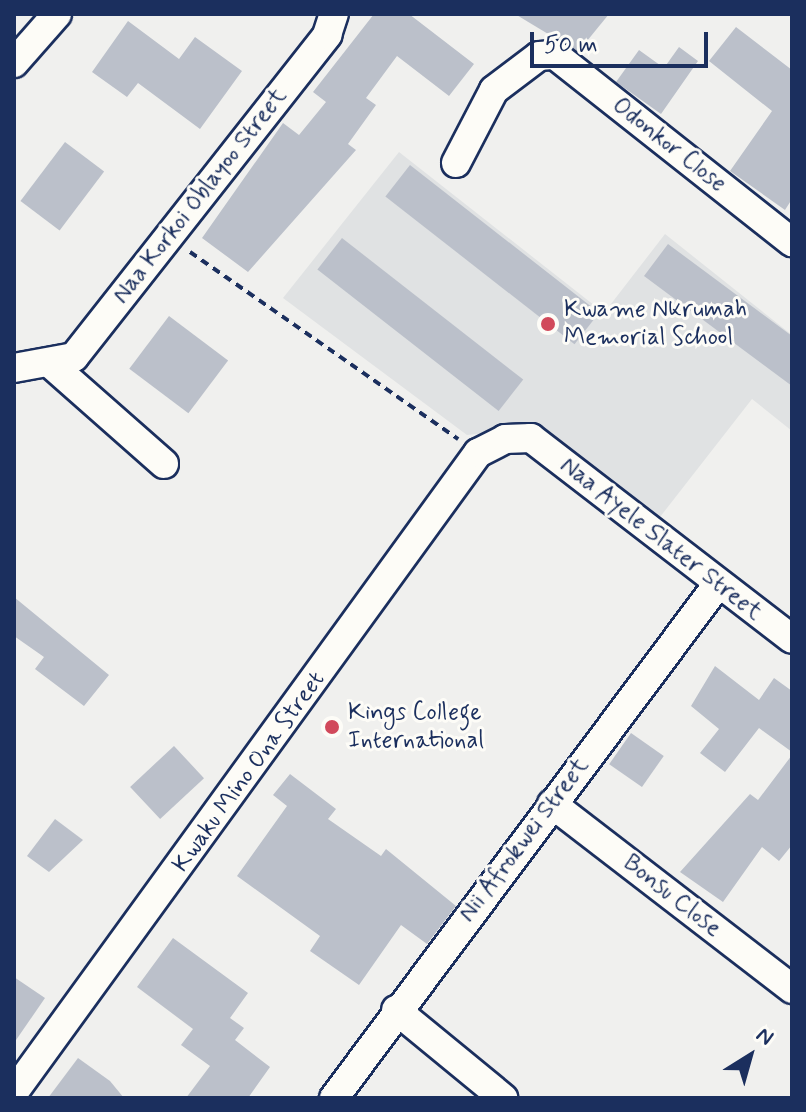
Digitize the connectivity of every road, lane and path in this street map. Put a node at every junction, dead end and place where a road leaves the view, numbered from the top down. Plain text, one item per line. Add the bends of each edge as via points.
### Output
1 (57, 14) edge
2 (334, 14) edge
3 (14, 63) edge
4 (456, 163) dead end
5 (168, 236) junction
6 (792, 242) edge
7 (53, 366) junction
8 (14, 368) edge
9 (478, 453) junction
10 (164, 464) dead end
11 (718, 584) junction
12 (792, 639) edge
13 (552, 804) junction
14 (792, 989) edge
15 (396, 1010) junction
16 (17, 1083) edge
17 (334, 1098) edge
18 (503, 1098) edge

1 - 3 street
2 - 5 street, Naa Korkoi Oblayoo Street via 327,35
4 - 6 street, Odonkor Close via 494,90 539,56 555,55
5 - 7 street, Naa Korkoi Oblayoo Street via 74,357
5 - 9 path
7 - 8 street
7 - 10 street
9 - 11 street, Naa Ayele Slater Street via 505,439 531,438
9 - 16 street, Kwaku Mino Ona Street
11 - 12 street, Naa Ayele Slater Street
11 - 13 street, Nii Afrokwei Street
13 - 14 street, Bonsu Close
13 - 15 street, Nii Afrokwei Street
15 - 17 street, Nii Afrokwei Street
15 - 18 street

